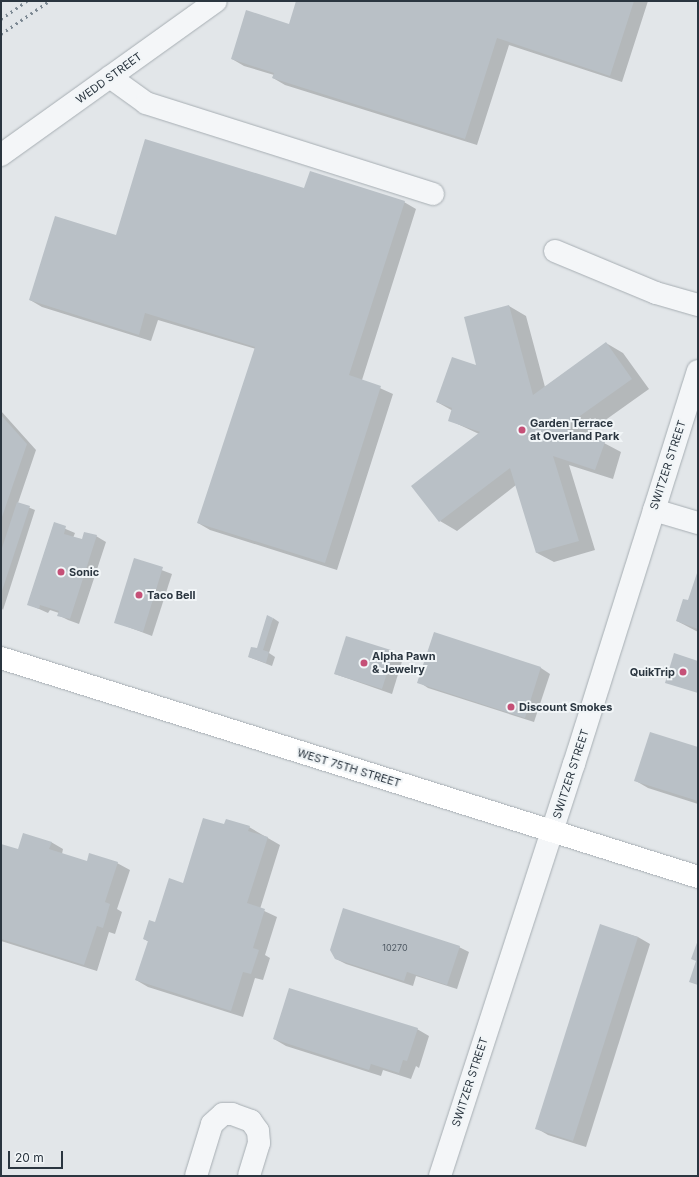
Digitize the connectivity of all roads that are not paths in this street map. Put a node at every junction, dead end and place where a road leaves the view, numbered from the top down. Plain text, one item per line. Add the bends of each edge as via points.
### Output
1 (216, 1) edge
2 (110, 77) junction
3 (1, 155) edge
4 (433, 194) dead end
5 (555, 251) dead end
6 (698, 305) edge
7 (698, 371) edge
8 (654, 510) junction
9 (698, 523) edge
10 (1, 658) edge
11 (552, 832) junction
12 (698, 877) edge
13 (196, 1176) edge
14 (248, 1176) edge
15 (440, 1176) edge

1 - 2 street, WEDD STREET
2 - 3 street, WEDD STREET
2 - 4 street via 146,103
5 - 6 street via 656,293
7 - 8 street, SWITZER STREET
8 - 9 street
8 - 11 street, SWITZER STREET
10 - 11 main road, WEST 75TH STREET
11 - 12 main road, WEST 75TH STREET
11 - 15 street, SWITZER STREET
13 - 14 street via 212,1124 223,1114 232,1114 251,1122 258,1131 259,1143

